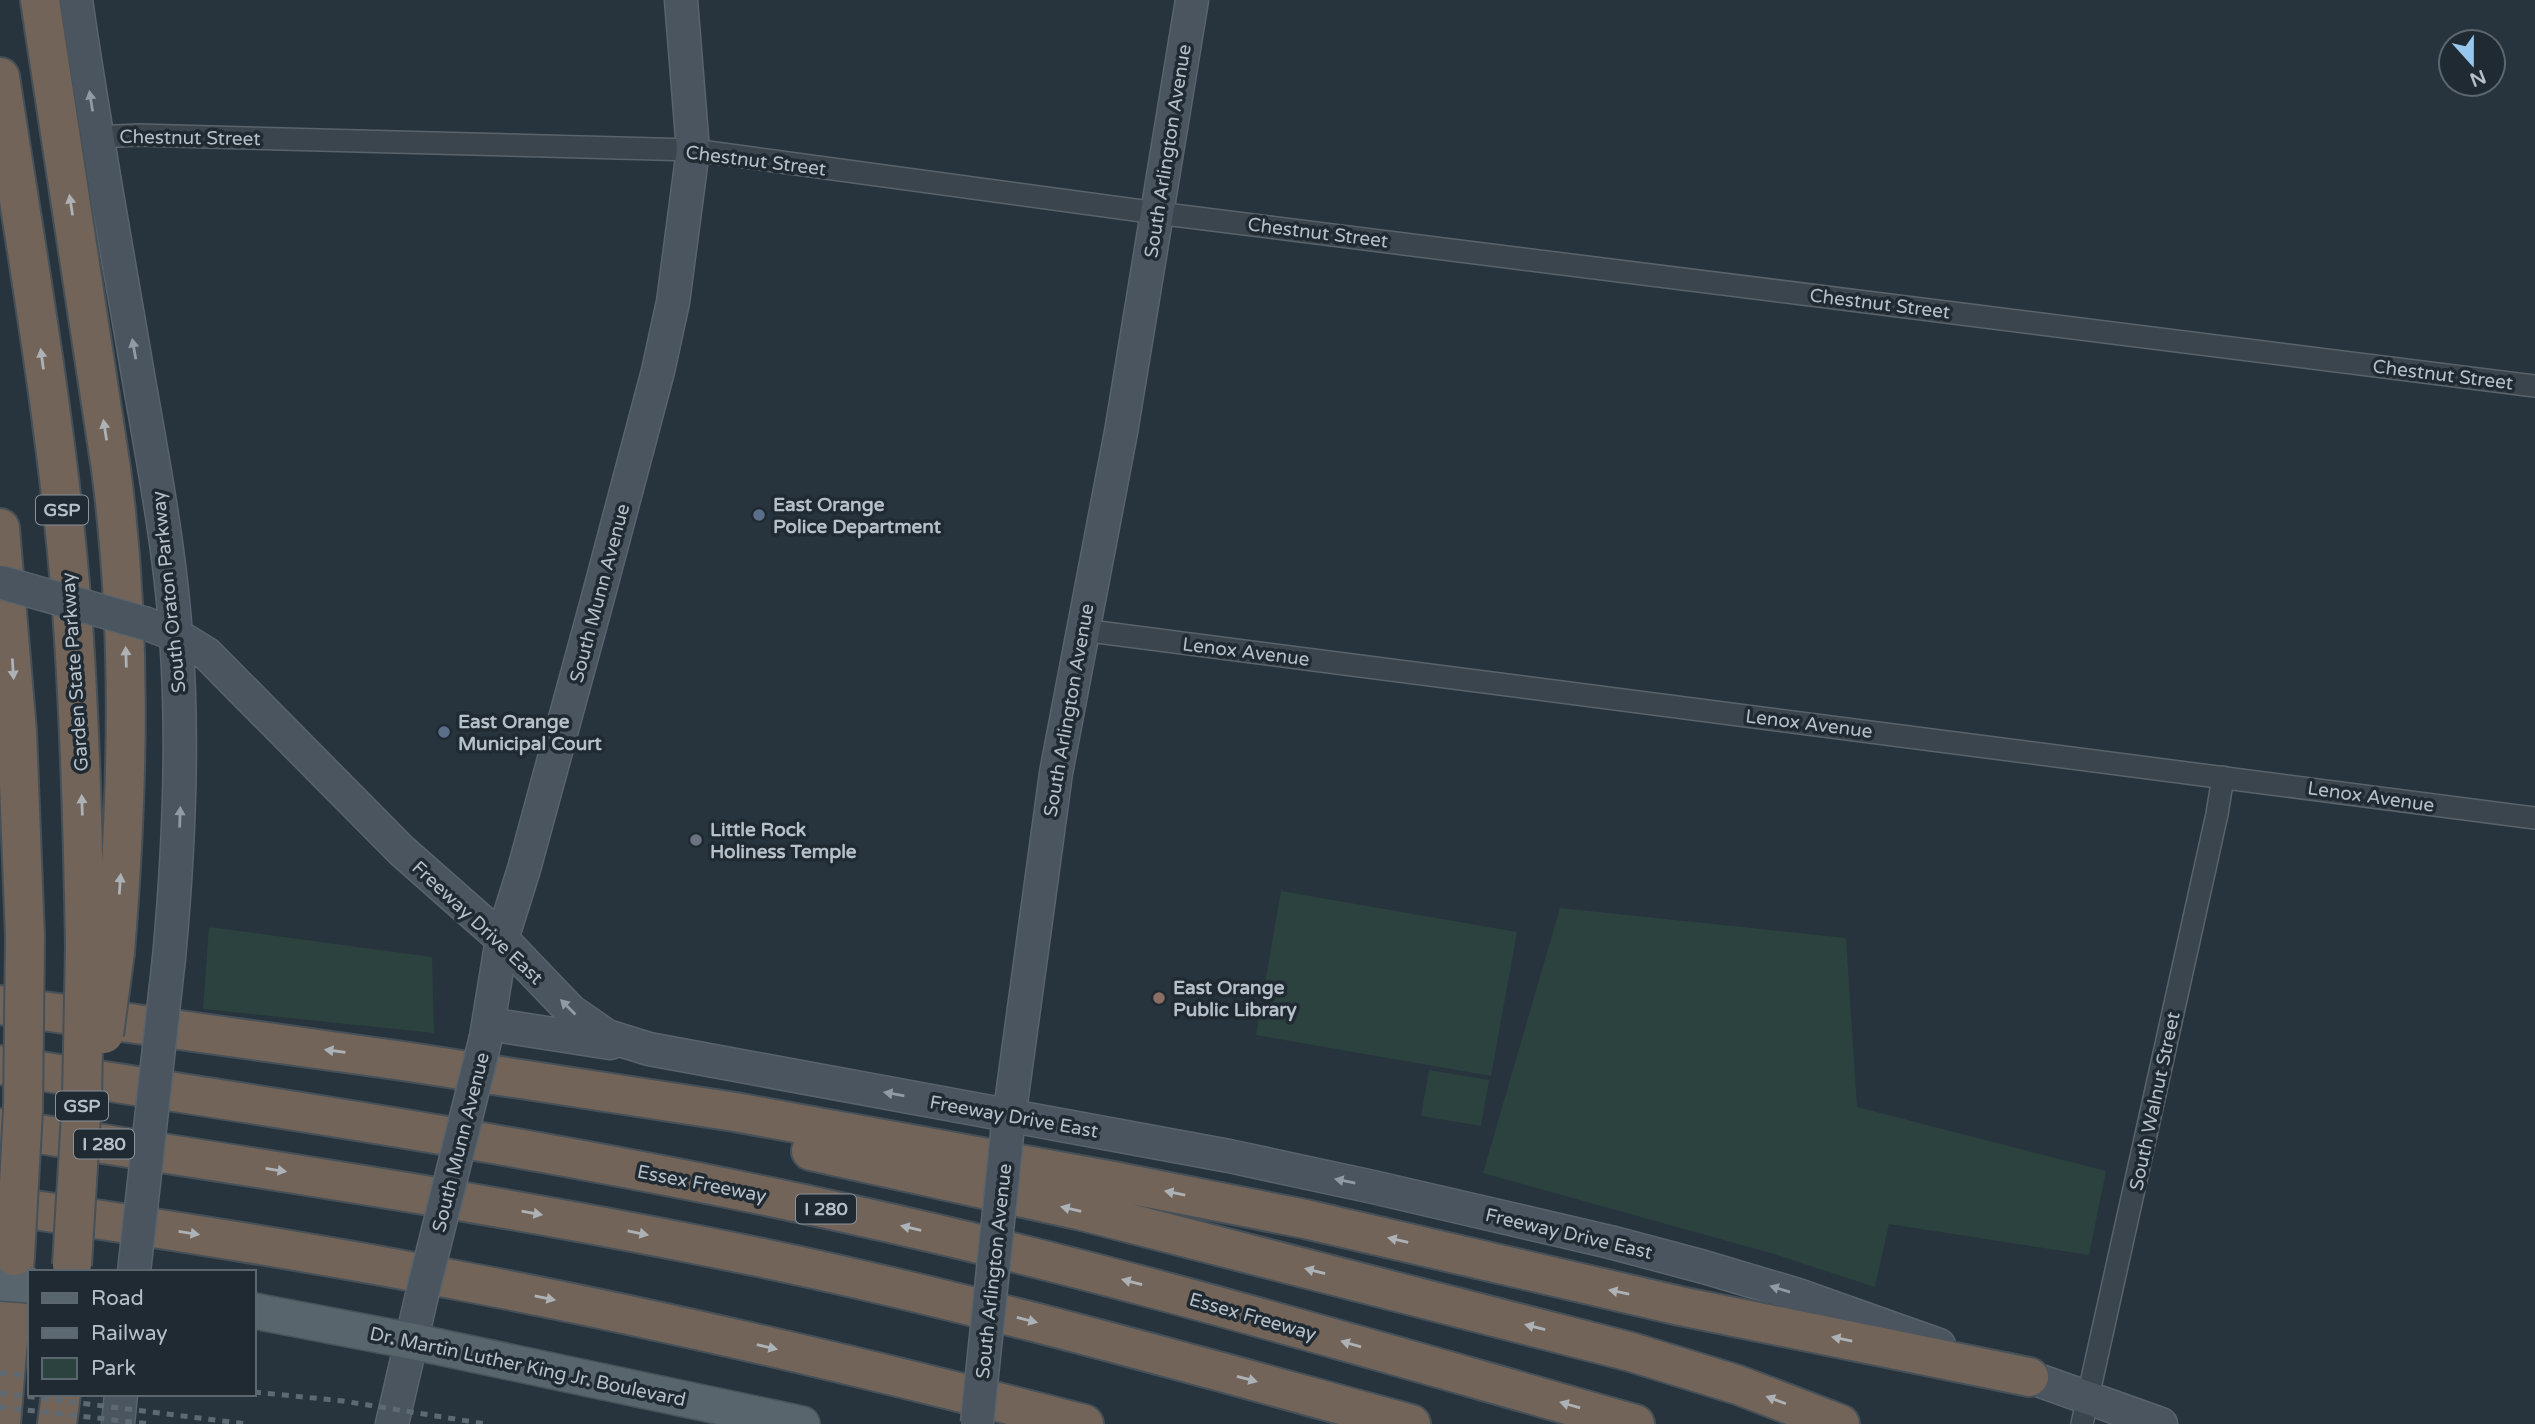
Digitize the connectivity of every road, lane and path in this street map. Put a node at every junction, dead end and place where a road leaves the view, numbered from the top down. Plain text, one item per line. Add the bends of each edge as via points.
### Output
1 (40, 0) edge
2 (76, 0) edge
3 (681, 0) edge
4 (1192, 0) edge
5 (0, 77) edge
6 (97, 138) junction
7 (693, 150) junction
8 (1157, 213) junction
9 (2535, 386) edge
10 (0, 528) edge
11 (0, 582) edge
12 (162, 629) junction
13 (1082, 630) junction
14 (2223, 777) junction
15 (0, 779) edge
16 (2535, 818) edge
17 (25, 937) junction
18 (502, 939) junction
19 (100, 949) junction
20 (0, 1005) edge
21 (488, 1031) junction
22 (649, 1049) junction
23 (403, 1060) junction
24 (0, 1065) edge
25 (1008, 1125) junction
26 (0, 1128) edge
27 (0, 1205) edge
28 (72, 1268) edge
29 (134, 1270) edge
30 (15, 1274) edge
31 (256, 1311) edge
32 (411, 1341) junction
33 (2029, 1377) junction
34 (61, 1396) edge
35 (121, 1396) edge
36 (2085, 1411) edge
37 (1, 1424) edge
38 (57, 1424) edge
39 (118, 1424) edge
40 (392, 1424) edge
41 (802, 1424) edge
42 (977, 1424) edge
43 (1084, 1424) edge
44 (1411, 1424) edge
45 (1635, 1424) edge
46 (1840, 1424) edge
47 (2161, 1424) edge

19 -> 1 highway via 122,842 126,708 120,542
6 -> 2 main road, South Oraton Parkway
3 - 7 main road, South Munn Avenue
4 - 8 main road, South Arlington Avenue
19 -> 5 highway, Garden State Parkway / GSP via 81,765 69,573
6 - 7 street, Chestnut Street via 146,135
12 -> 6 main road, South Oraton Parkway via 149,435
7 - 8 street, Chestnut Street
7 - 18 main road, South Munn Avenue via 673,302 658,371
8 - 9 street, Chestnut Street
8 - 13 main road, South Arlington Avenue
10 -> 17 highway via 17,720
11 - 12 main road, Freeway Drive East, bridge
12 - 18 main road, Freeway Drive East via 207,654 402,851
29 -> 12 main road, South Oraton Parkway, bridge via 177,876 181,782
13 - 14 street, Lenox Avenue
13 - 25 main road, South Arlington Avenue via 1048,821
14 - 16 street, Lenox Avenue
14 - 36 street, South Walnut Street
15 - 17 highway
17 - 30 highway, bridge
18 - 21 main road, South Munn Avenue
22 -> 18 main road, Freeway Drive East via 607,1036 582,1021
19 - 28 highway, bridge
23 -> 20 highway
21 - 22 main road
21 - 32 main road, South Munn Avenue, bridge
25 -> 22 main road, Freeway Drive East
33 -> 23 highway via 1680,1306 1305,1219 1113,1181 735,1112
46 -> 23 highway via 1658,1359 1082,1211
45 -> 24 highway, Essex Freeway / I 280 via 1144,1286 856,1215 492,1142
33 -> 25 main road, Freeway Drive East via 1798,1295 1610,1242 1241,1158
25 - 42 main road, South Arlington Avenue, bridge
26 -> 44 highway, I 280 via 493,1206 759,1258 1039,1323
27 -> 43 highway via 252,1243 478,1284 739,1340
30 - 37 highway
31 - 32 main road, Dr. Martin Luther King Jr. Boulevard
32 - 40 main road, South Munn Avenue
32 - 41 main road, Dr. Martin Luther King Jr. Boulevard
33 - 36 main road, Freeway Drive East
34 - 38 highway
35 - 39 main road
36 - 47 main road, Freeway Drive East

